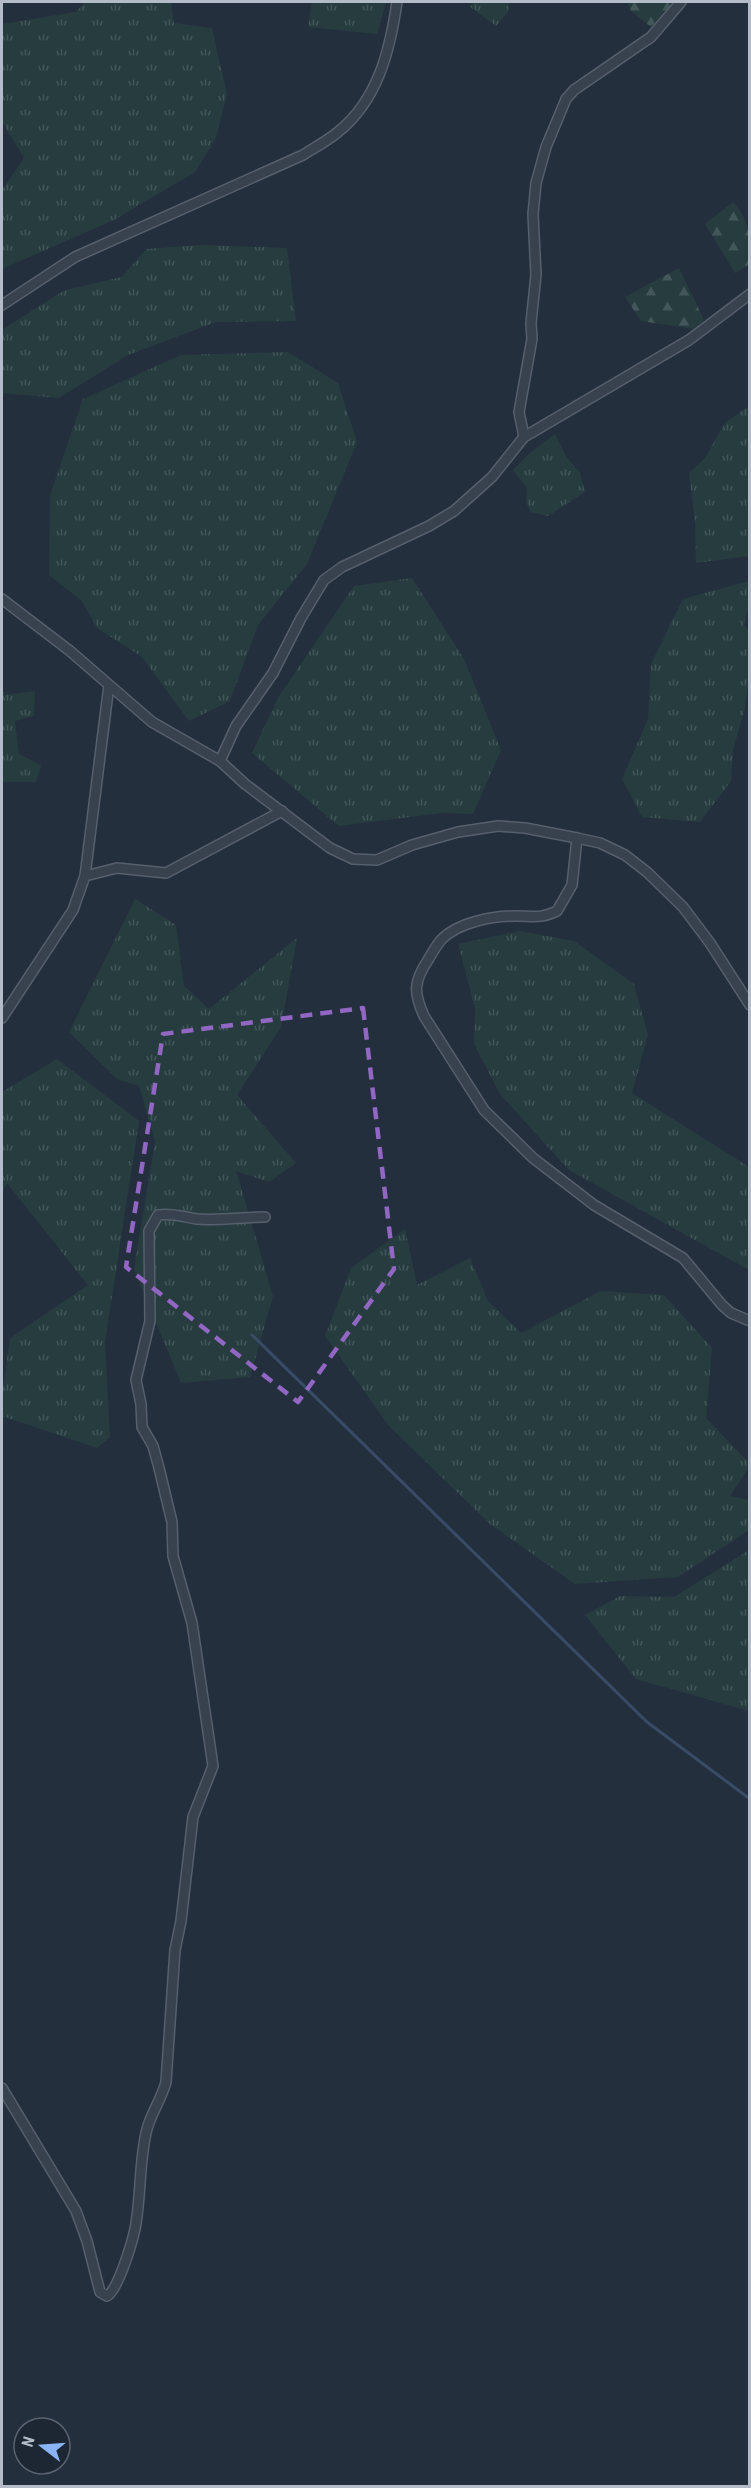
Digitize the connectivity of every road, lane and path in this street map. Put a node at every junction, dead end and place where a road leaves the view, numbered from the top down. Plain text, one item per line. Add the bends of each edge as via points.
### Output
1 (397, 2) edge
2 (681, 2) edge
3 (750, 294) edge
4 (2, 305) edge
5 (524, 437) junction
6 (2, 599) edge
7 (109, 685) junction
8 (220, 761) junction
9 (282, 811) junction
10 (577, 838) junction
11 (85, 876) junction
12 (750, 1005) edge
13 (2, 1018) edge
14 (265, 1217) dead end
15 (750, 1321) edge
16 (2, 2088) edge

1 - 4 street via 388,55 380,74 359,111 338,132 303,155 75,257
2 - 5 street via 651,37 574,90 566,99 546,147 533,214 536,275 532,339 519,412
3 - 5 street via 689,340
5 - 8 street via 492,477 454,511 342,567 324,580 273,674 236,726
6 - 7 street
7 - 8 street via 152,722
7 - 11 street
8 - 9 street
9 - 10 street via 330,848 353,859 377,860 458,832 498,826
9 - 11 street via 165,873 117,868
10 - 12 street via 625,855 652,877 690,916
10 - 15 street via 572,885 556,910 535,918 491,918 448,934 422,969 416,983 416,999 484,1110 534,1158 594,1205 683,1258 726,1309
11 - 13 street via 73,910
14 - 16 street via 196,1219 174,1213 158,1215 149,1231 150,1321 135,1380 142,1427 153,1446 172,1522 173,1556 192,1623 213,1766 193,1817 175,1950 166,2082 145,2135 135,2229 114,2289 107,2296 100,2292 76,2211

